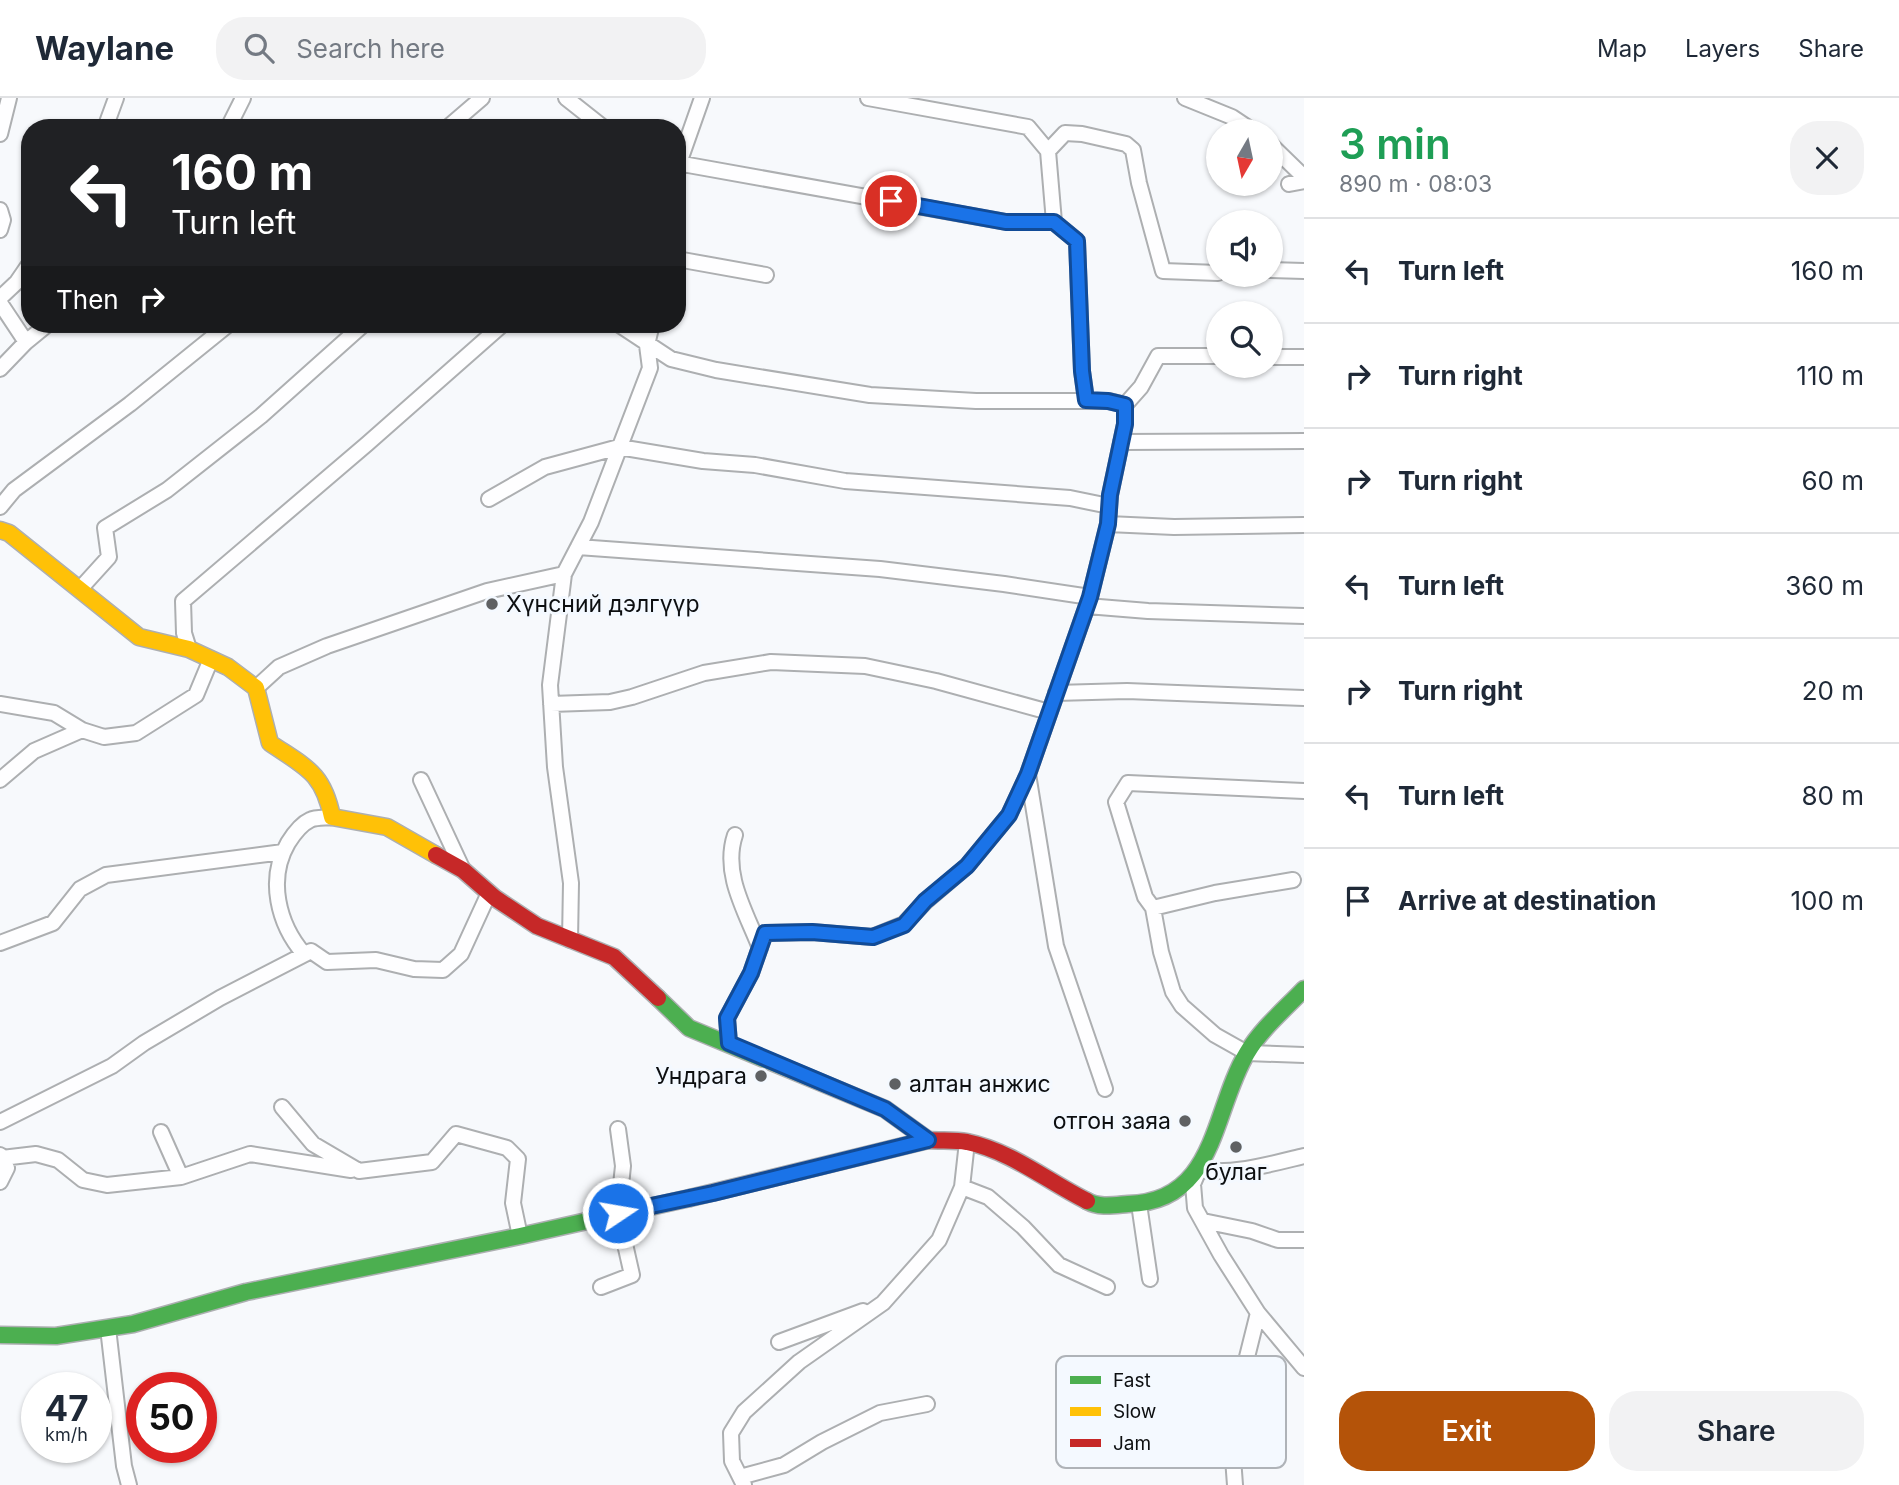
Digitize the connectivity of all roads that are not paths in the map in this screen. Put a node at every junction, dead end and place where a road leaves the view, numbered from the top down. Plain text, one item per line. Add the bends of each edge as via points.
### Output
1 (9, 98) edge
2 (116, 98) edge
3 (243, 98) edge
4 (482, 98) edge
5 (702, 98) edge
6 (868, 98) edge
7 (1185, 98) edge
8 (574, 101) edge
9 (108, 119) edge
10 (232, 119) edge
11 (458, 119) edge
12 (594, 119) edge
13 (1235, 119) edge
14 (0, 134) edge
15 (686, 143) edge
16 (1048, 151) junction
17 (1283, 157) edge
18 (686, 166) edge
19 (1304, 179) edge
20 (1289, 184) dead end
21 (0, 210) edge
22 (1054, 222) junction
23 (0, 230) edge
24 (686, 261) edge
25 (1283, 270) edge
26 (1304, 271) edge
27 (1206, 273) edge
28 (766, 275) dead end
29 (21, 277) edge
30 (0, 298) edge
31 (0, 303) edge
32 (37, 333) edge
33 (218, 333) edge
34 (354, 333) edge
35 (493, 333) edge
36 (630, 333) edge
37 (650, 333) edge
38 (26, 342) junction
39 (647, 345) junction
40 (1206, 356) edge
41 (1283, 357) edge
42 (1304, 357) edge
43 (0, 369) edge
44 (1086, 400) junction
45 (1125, 405) junction
46 (1304, 441) edge
47 (1121, 442) junction
48 (619, 447) junction
49 (489, 499) dead end
50 (1109, 506) junction
51 (0, 507) edge
52 (1108, 524) junction
53 (1304, 525) edge
54 (0, 530) edge
55 (578, 547) junction
56 (564, 574) junction
57 (80, 589) junction
58 (1088, 602) junction
59 (1304, 616) edge
60 (189, 649) junction
61 (211, 659) junction
62 (256, 688) junction
63 (1056, 693) junction
64 (1304, 698) edge
65 (0, 704) edge
66 (551, 704) junction
67 (1049, 712) junction
68 (82, 730) junction
69 (1028, 774) junction
70 (0, 780) edge
71 (421, 780) dead end
72 (1304, 791) edge
73 (332, 817) junction
74 (735, 835) dead end
75 (283, 852) junction
76 (463, 870) junction
77 (1293, 880) dead end
78 (489, 893) junction
79 (1153, 908) junction
80 (570, 940) junction
81 (0, 943) edge
82 (760, 948) junction
83 (304, 954) junction
84 (1304, 989) edge
85 (729, 1043) junction
86 (1247, 1053) junction
87 (1304, 1055) edge
88 (1105, 1089) dead end
89 (282, 1107) dead end
90 (0, 1122) edge
91 (618, 1129) dead end
92 (161, 1132) dead end
93 (928, 1140) junction
94 (967, 1142) junction
95 (1, 1156) edge
96 (1304, 1156) edge
97 (1199, 1170) junction
98 (359, 1171) junction
99 (181, 1177) junction
100 (0, 1182) edge
101 (962, 1187) junction
102 (1139, 1204) junction
103 (618, 1213) junction
104 (1203, 1221) junction
105 (520, 1236) junction
106 (1304, 1240) edge
107 (1150, 1279) dead end
108 (601, 1287) dead end
109 (1107, 1287) dead end
110 (884, 1303) junction
111 (1258, 1313) junction
112 (108, 1328) junction
113 (0, 1335) edge
114 (779, 1342) dead end
115 (1247, 1356) edge
116 (1304, 1368) edge
117 (926, 1404) dead end
118 (742, 1481) edge
119 (129, 1485) edge

1 - 14 street
2 - 9 street
3 - 10 street
4 - 11 street
5 - 15 street
6 - 16 street via 1028,127
7 - 13 street
8 - 12 street
16 - 22 street
16 - 27 street via 1065,134 1126,144 1133,150 1163,271
17 - 19 street
18 - 22 street via 1006,222
19 - 20 street
21 - 23 street
22 - 44 street via 1077,241
24 - 28 street
25 - 26 street
29 - 30 street
31 - 38 street
32 - 38 street
33 - 51 street via 14,490
34 - 57 street via 261,416 177,482 105,528 109,557
35 - 60 street via 183,601
36 - 39 street
37 - 39 street
38 - 43 street
39 - 44 street via 671,359 716,370 870,395 976,401
39 - 48 street via 650,369
40 - 45 street via 1158,356
41 - 42 street
44 - 45 street
45 - 47 street
46 - 47 street
47 - 50 street
48 - 49 street via 545,467
48 - 50 street via 845,481 1070,498
48 - 55 street
50 - 52 street
52 - 53 street
52 - 58 street
54 - 57 main road
55 - 56 street
55 - 58 street via 880,569 1004,584
56 - 62 street via 486,592 327,646 279,667
56 - 66 street
57 - 60 main road via 139,637
58 - 59 street via 1148,611
58 - 63 street
60 - 61 main road
61 - 62 main road
61 - 68 street via 196,695 136,733 104,737
62 - 73 main road via 270,743 310,771 327,793
63 - 64 street
63 - 67 street
65 - 68 street via 54,713
66 - 67 street via 610,702 704,673 771,662 865,666
66 - 80 street via 571,883
67 - 69 street
68 - 70 street via 34,751
69 - 82 street via 1009,815 967,866 904,925 873,937 765,933
69 - 88 street via 1056,946
71 - 76 street
72 - 79 street via 1128,783 1116,802 1144,897
73 - 75 street via 311,819
73 - 76 main road via 387,827
74 - 82 street via 732,877
75 - 81 street via 106,875 80,889 53,923
75 - 83 street via 275,884 279,906 290,939
76 - 78 main road
77 - 79 street
78 - 80 main road via 537,926
78 - 83 street via 461,954 443,970 414,970 376,960 327,962 311,951
79 - 86 street via 1172,992 1215,1035
80 - 85 main road via 614,957 689,1028
82 - 85 street via 727,1018
83 - 90 street via 165,1030 112,1066
84 - 86 main road
85 - 93 main road via 885,1109
86 - 87 street
86 - 97 main road
89 - 98 street via 313,1144
91 - 103 street via 623,1166
92 - 99 street
93 - 94 main road
93 - 103 main road
94 - 101 street
94 - 102 main road via 1014,1158 1094,1205
95 - 99 street via 36,1154 58,1160 83,1180 107,1185
95 - 100 street via 8,1168
96 - 97 street via 1213,1172
97 - 102 main road via 1175,1193
97 - 104 street via 1193,1184 1195,1208
98 - 99 street via 250,1154
98 - 105 street via 432,1162 456,1134 507,1148 518,1159 513,1203
101 - 109 street via 988,1197 1059,1265
101 - 110 street via 939,1240
102 - 107 street
103 - 105 main road
103 - 108 street via 632,1275
104 - 106 street via 1278,1240
104 - 111 street
105 - 112 main road via 246,1292
110 - 114 street
110 - 118 street via 799,1362 744,1412 731,1433 732,1461
111 - 115 street
111 - 116 street
112 - 113 main road via 57,1336
112 - 119 street
117 - 118 street via 880,1413 784,1465

